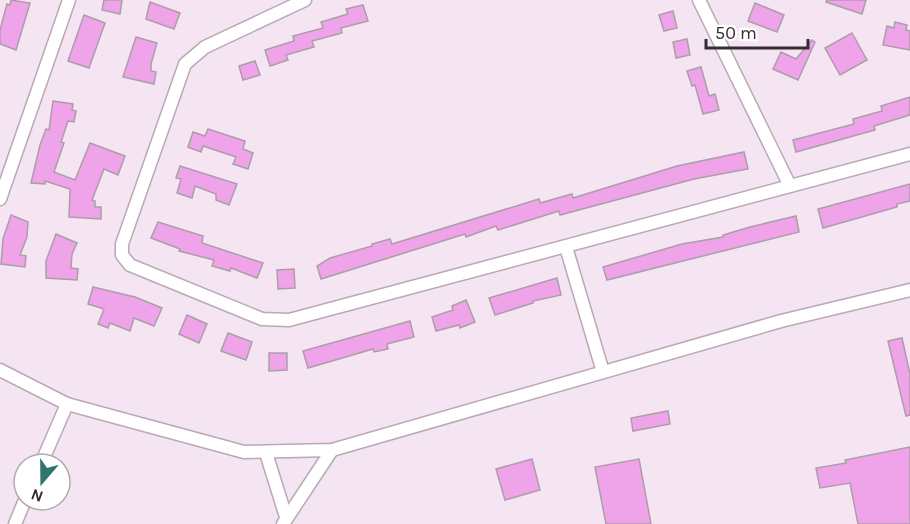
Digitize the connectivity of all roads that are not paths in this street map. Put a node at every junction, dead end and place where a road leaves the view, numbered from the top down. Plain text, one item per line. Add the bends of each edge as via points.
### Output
1 (69, 0) edge
2 (305, 0) edge
3 (699, 0) edge
4 (910, 154) edge
5 (790, 186) junction
6 (0, 199) edge
7 (566, 247) junction
8 (910, 290) edge
9 (0, 370) edge
10 (603, 372) junction
11 (67, 404) junction
12 (332, 450) junction
13 (46, 452) edge
14 (266, 453) junction
15 (284, 520) edge

1 - 6 street
2 - 7 street via 205,47 185,64 122,244 122,255 130,265 262,319 276,321
3 - 5 street
4 - 5 street
5 - 7 street
7 - 10 street
8 - 10 street via 782,321
9 - 11 street
10 - 12 street
11 - 13 street
11 - 14 street via 244,452
12 - 14 street
12 - 15 street
14 - 15 street

